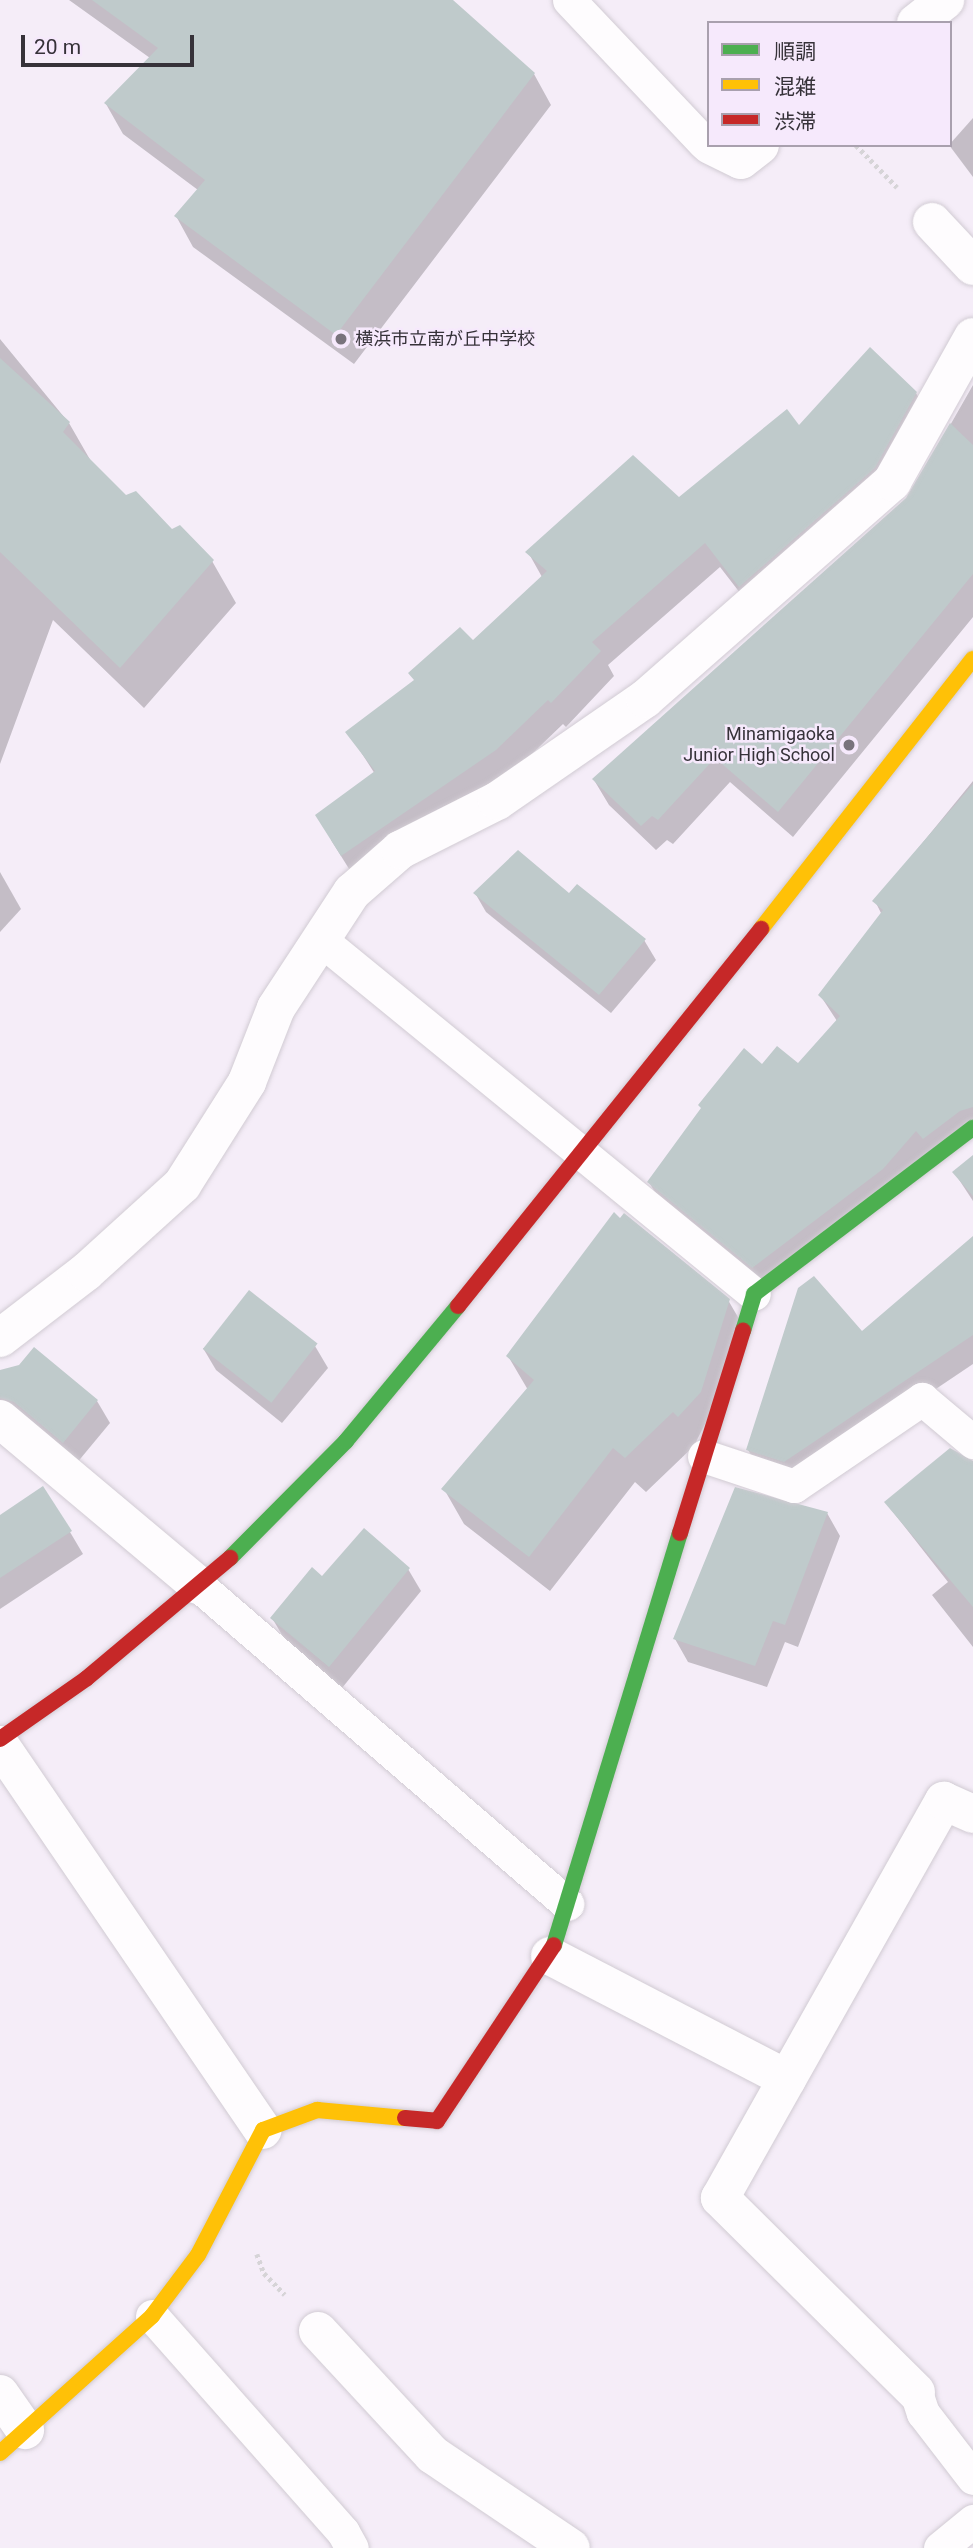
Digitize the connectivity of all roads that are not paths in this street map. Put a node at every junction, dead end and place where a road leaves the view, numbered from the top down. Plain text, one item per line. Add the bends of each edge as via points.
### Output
1 (569, 0) edge
2 (945, 0) edge
3 (919, 21) edge
4 (707, 144) edge
5 (713, 147) edge
6 (757, 147) edge
7 (932, 222) road end
8 (973, 266) edge
9 (973, 337) edge
10 (973, 659) edge
11 (321, 940) junction
12 (973, 1128) edge
13 (583, 1155) junction
14 (754, 1294) junction
15 (0, 1338) edge
16 (0, 1419) edge
17 (973, 1442) edge
18 (704, 1456) junction
19 (198, 1585) junction
20 (0, 1739) edge
21 (0, 1745) edge
22 (973, 1814) edge
23 (568, 1903) junction
24 (550, 1956) junction
25 (787, 2079) junction
26 (263, 2130) junction
27 (152, 2316) junction
28 (318, 2331) road end
29 (916, 2392) joint
30 (0, 2395) edge
31 (12, 2442) edge
32 (973, 2478) edge
33 (973, 2521) edge
34 (352, 2548) edge
35 (571, 2548) edge
36 (940, 2548) edge

1 - 4 lane
2 - 3 street
5 - 6 street via 741,160
7 - 8 street
9 - 11 street via 892,482 645,699 497,801 400,850 352,892
10 - 13 street
11 - 13 lane
11 - 15 street via 276,1008 247,1082 182,1185 86,1272
12 - 14 street
13 - 14 lane
13 - 19 street via 346,1441
14 - 18 street
16 - 19 street
17 - 18 lane via 922,1399 794,1486
18 - 23 street
19 - 20 street via 87,1678
19 - 23 lane
21 - 26 street
22 - 25 street via 944,1801
23 - 24 street
24 - 25 street
24 - 26 street via 437,2121 317,2110
25 - 29 street via 720,2199
26 - 27 street via 198,2255
27 - 31 street
27 - 34 lane via 343,2532
28 - 35 street via 433,2455
29 - 32 lane via 923,2413
30 - 31 street
33 - 36 lane

